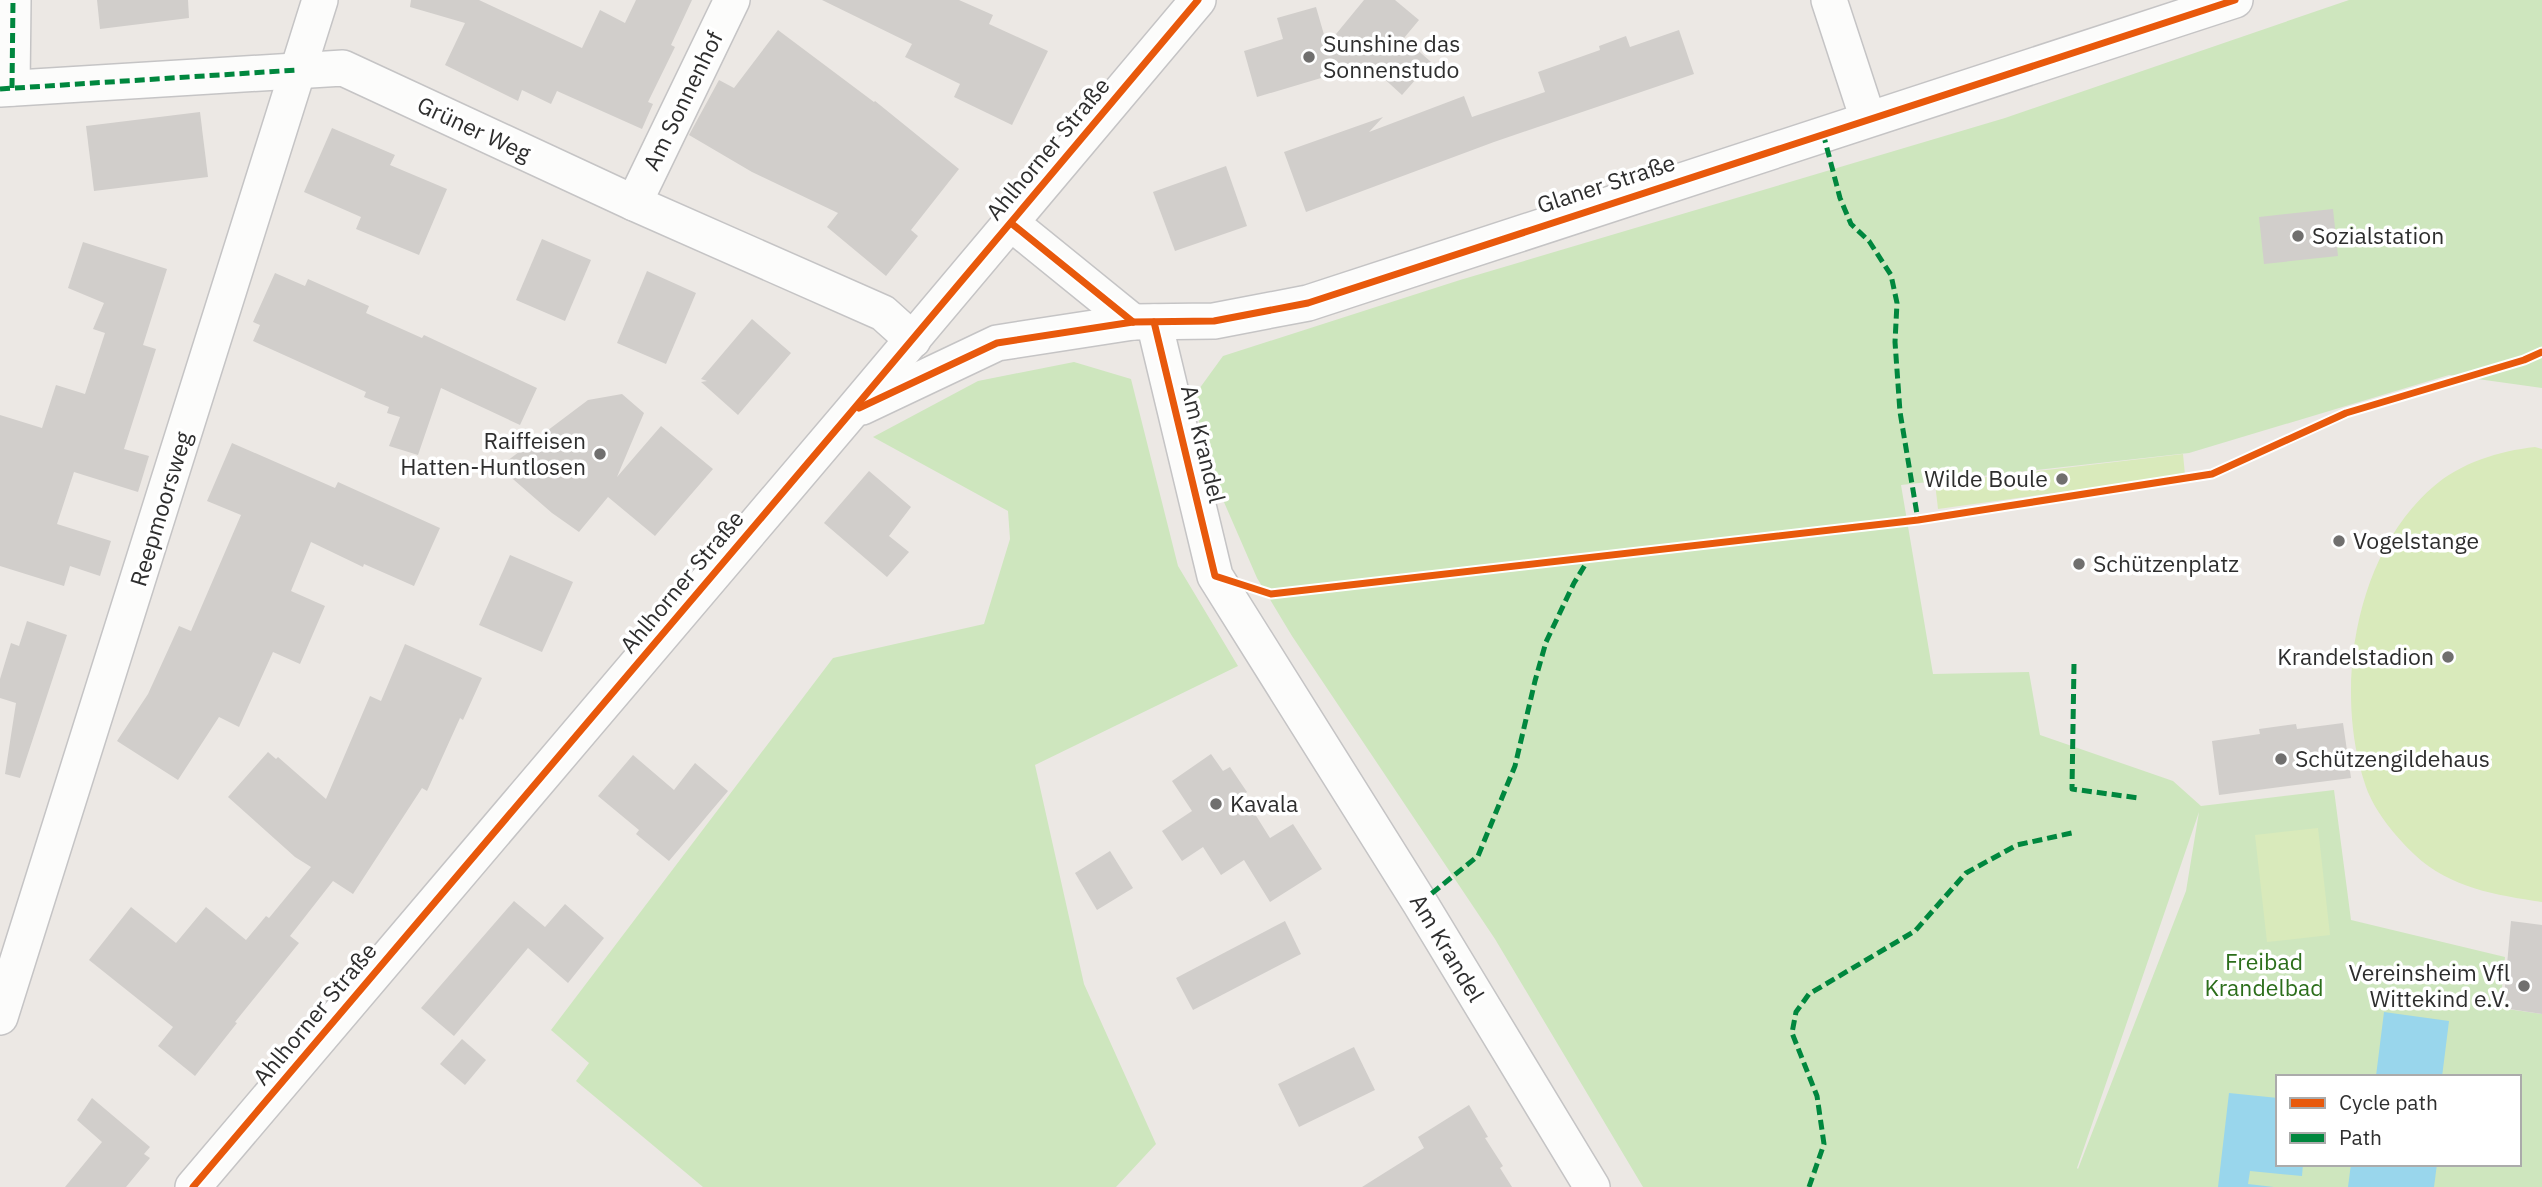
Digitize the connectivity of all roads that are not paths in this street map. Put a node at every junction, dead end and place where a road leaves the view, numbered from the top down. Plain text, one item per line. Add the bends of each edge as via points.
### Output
1 (13, 0) edge
2 (320, 0) edge
3 (732, 0) edge
4 (1198, 0) edge
5 (1829, 0) edge
6 (2235, 0) edge
7 (297, 70) junction
8 (6, 88) edge
9 (1868, 119) junction
10 (634, 203) junction
11 (1011, 223) junction
12 (1143, 322) junction
13 (913, 340) junction
14 (852, 411) junction
15 (0, 1017) edge
16 (193, 1187) edge
17 (1592, 1187) edge

1 - 8 street
2 - 7 street, Reepmoorsweg
3 - 10 street, Am Sonnenhof
4 - 11 street, Ahlhorner Straße
5 - 9 street
6 - 9 street, Glaner Straße
7 - 8 street, Grüner Weg
7 - 10 street, Grüner Weg via 343,68
7 - 15 street, Reepmoorsweg
9 - 12 street, Glaner Straße via 1308,303 1214,321
10 - 13 street, Grüner Weg via 883,313
11 - 12 street
11 - 13 street, Ahlhorner Straße
12 - 14 street, Glaner Straße via 997,343
12 - 17 street, Am Krandel via 1215,576
13 - 14 street, Ahlhorner Straße
14 - 16 street, Ahlhorner Straße

